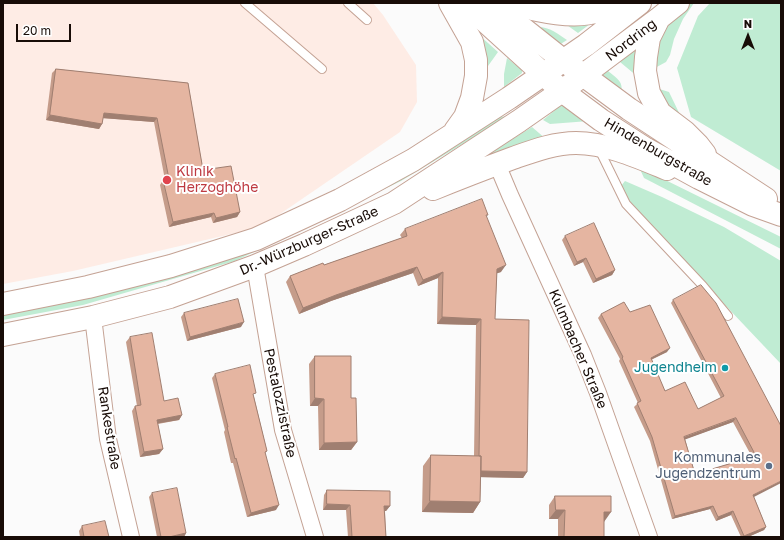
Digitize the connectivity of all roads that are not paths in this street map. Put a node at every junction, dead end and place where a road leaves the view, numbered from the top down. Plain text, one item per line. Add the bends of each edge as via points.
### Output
1 (245, 3) edge
2 (348, 3) edge
3 (450, 3) edge
4 (465, 3) edge
5 (487, 3) edge
6 (506, 3) edge
7 (615, 3) edge
8 (640, 3) edge
9 (678, 3) edge
10 (658, 19) junction
11 (367, 20) dead end
12 (564, 61) junction
13 (322, 69) dead end
14 (544, 75) junction
15 (584, 76) junction
16 (562, 91) junction
17 (452, 134) junction
18 (597, 145) junction
19 (497, 164) junction
20 (705, 170) junction
21 (394, 203) junction
22 (781, 212) edge
23 (781, 215) edge
24 (255, 266) junction
25 (3, 304) edge
26 (728, 316) dead end
27 (93, 317) junction
28 (3, 335) edge
29 (131, 537) edge
30 (315, 537) edge
31 (649, 537) edge

1 - 13 lane
2 - 11 lane
3 - 17 main road via 472,42 476,60 472,98 465,117
4 - 14 main road
5 - 12 main road
6 - 7 main road via 570,14 598,12
8 - 12 main road, Nordring
9 - 10 main road, Nordring
10 - 15 main road, Nordring
10 - 20 main road via 649,38 646,58 645,71 649,94 660,113 698,145
12 - 14 main road, Dr.-Würzburger-Straße
12 - 15 main road, Hindenburgstraße
14 - 16 main road, Hindenburgstraße
14 - 17 main road, Dr.-Würzburger-Straße
15 - 16 main road, Dr.-Würzburger-Straße
15 - 20 main road, Hindenburgstraße
16 - 20 main road, Hindenburgstraße via 646,149
16 - 21 main road, Dr.-Würzburger-Straße
17 - 25 main road, Dr.-Würzburger-Straße via 413,160 340,200 256,239 171,266 88,287
18 - 19 main road via 559,145
18 - 20 main road via 633,155 673,171
18 - 26 lane via 626,204
19 - 21 main road
19 - 31 street, Kulmbacher Straße via 583,355
20 - 22 main road, Hindenburgstraße via 762,195
20 - 23 main road, Hindenburgstraße via 753,205
21 - 24 main road, Dr.-Würzburger-Straße
24 - 27 main road, Dr.-Würzburger-Straße via 170,297
24 - 30 street, Pestalozzistraße via 283,430
27 - 28 main road, Dr.-Würzburger-Straße
27 - 29 street, Rankestraße via 108,439

